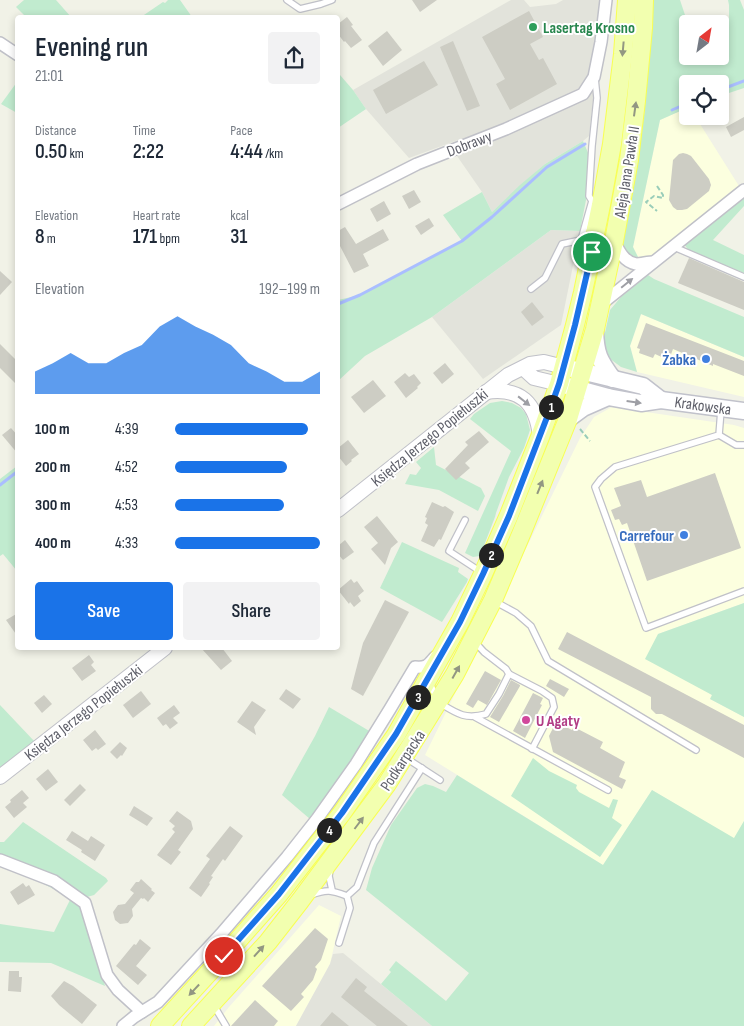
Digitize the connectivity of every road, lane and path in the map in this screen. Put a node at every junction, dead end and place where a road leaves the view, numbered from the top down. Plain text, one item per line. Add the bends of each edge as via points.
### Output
1 (287, 0) edge
2 (332, 0) edge
3 (606, 0) edge
4 (627, 0) edge
5 (644, 0) edge
6 (0, 43) edge
7 (15, 53) edge
8 (594, 77) junction
9 (605, 186) junction
10 (657, 186) dead end
11 (744, 190) edge
12 (592, 201) junction
13 (340, 203) edge
14 (657, 211) dead end
15 (614, 241) junction
16 (586, 246) junction
17 (674, 247) junction
18 (653, 262) junction
19 (744, 277) edge
20 (531, 289) dead end
21 (600, 305) junction
22 (595, 329) junction
23 (564, 367) junction
24 (522, 368) junction
25 (583, 371) junction
26 (613, 378) junction
27 (559, 384) junction
28 (577, 389) junction
29 (486, 392) junction
30 (608, 397) junction
31 (661, 400) junction
32 (722, 408) junction
33 (744, 411) edge
34 (573, 423) junction
35 (718, 435) junction
36 (540, 437) junction
37 (590, 440) dead end
38 (744, 445) edge
39 (340, 508) edge
40 (464, 520) dead end
41 (483, 574) junction
42 (744, 592) edge
43 (493, 600) junction
44 (473, 640) junction
45 (450, 641) junction
46 (163, 650) edge
47 (509, 674) junction
48 (409, 677) junction
49 (426, 684) junction
50 (438, 702) junction
51 (475, 717) junction
52 (532, 749) junction
53 (696, 750) dead end
54 (405, 756) junction
55 (422, 768) junction
56 (0, 777) edge
57 (440, 780) dead end
58 (608, 790) dead end
59 (333, 858) junction
60 (0, 860) edge
61 (332, 890) junction
62 (347, 896) junction
63 (300, 901) junction
64 (339, 943) dead end
65 (212, 1003) junction
66 (142, 1012) junction
67 (123, 1026) edge
68 (160, 1026) edge
69 (191, 1026) edge
70 (226, 1026) edge

1 - 2 lane via 300,9
3 - 8 street
4 -> 9 main road, Aleja Jana Pawła II via 618,98
15 -> 5 main road, Aleja Jana Pawła II via 636,101
6 - 7 street
8 - 12 lane via 597,98 592,146
8 - 13 street, Dobrawy via 583,94 417,164
9 - 12 lane
9 - 16 main road, Aleja Jana Pawła II
10 - 14 path via 664,198 654,196 646,202
11 - 17 street
12 - 16 lane
15 - 18 street via 619,252 636,264
15 - 21 main road, Aleja Jana Pawła II
16 - 20 lane via 562,244 545,278
16 - 23 main road, Aleja Jana Pawła II via 584,292
17 - 18 street
17 - 19 lane
21 -> 18 street
21 - 22 main road, Aleja Jana Pawła II
22 - 25 main road, Aleja Jana Pawła II
22 - 26 main road via 596,349
23 - 24 street, Księdza Jerzego Popiełuszki via 544,362
23 - 25 main road, Księdza Jerzego Popiełuszki
23 - 27 main road, Aleja Jana Pawła II
24 - 27 street via 534,378
24 - 29 street, Księdza Jerzego Popiełuszki
25 - 26 main road, Krakowska
25 - 28 main road, Podkarpacka
26 - 31 main road, Krakowska via 644,386
27 - 28 main road
27 - 36 main road, Podkarpacka
28 - 30 main road, Krakowska
28 - 34 main road, Podkarpacka
29 -> 36 street via 499,390 523,398 535,413
29 - 39 street, Księdza Jerzego Popiełuszki
30 -> 31 main road, Krakowska via 641,403
30 - 34 main road via 584,408
31 - 32 main road, Krakowska
32 - 33 main road, Krakowska
32 - 35 lane
34 - 37 path
43 -> 34 main road, Podkarpacka
35 - 38 lane via 736,445
35 - 42 lane via 615,467 595,487 646,628
36 - 41 main road, Podkarpacka
40 - 41 lane via 449,551
41 - 45 main road, Podkarpacka
43 - 44 main road, Podkarpacka
43 - 53 lane via 531,626 548,661
44 - 47 lane
50 -> 44 main road, Podkarpacka
45 - 48 street, Podkarpacka via 428,665 415,667
45 - 49 main road, Podkarpacka
46 - 56 street, Księdza Jerzego Popiełuszki
47 - 51 lane via 486,714
47 - 52 lane via 552,698 554,707
48 - 49 street via 419,678 422,684
48 - 66 street via 356,764 287,857 203,954 158,1002
49 - 50 lane
49 -> 68 main road, Podkarpacka via 342,813 279,894
50 - 51 lane via 464,716
50 - 54 main road, Podkarpacka
51 - 52 lane
52 - 58 lane
54 - 55 lane
59 -> 54 main road, Podkarpacka
55 - 57 lane
55 - 62 lane via 374,843 357,887
59 - 61 lane via 329,876
59 - 63 main road, Podkarpacka
60 - 66 street via 54,881 85,904 107,975
61 - 62 lane
61 - 63 lane
62 - 64 lane via 350,908
65 -> 63 main road, Podkarpacka via 268,942
65 - 69 main road, Podkarpacka
65 - 70 lane
66 - 67 street

